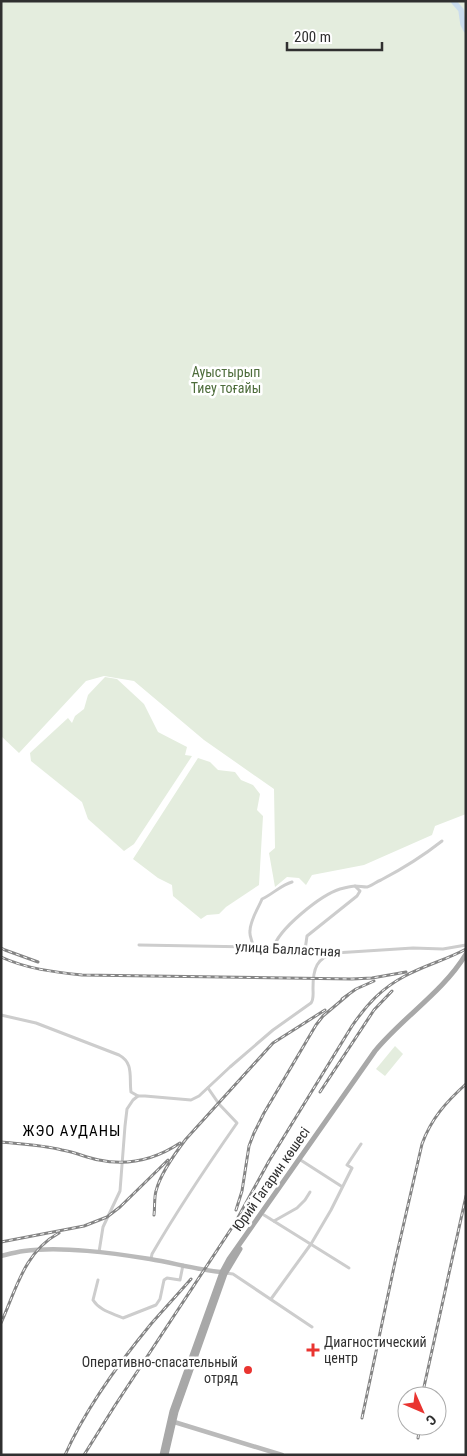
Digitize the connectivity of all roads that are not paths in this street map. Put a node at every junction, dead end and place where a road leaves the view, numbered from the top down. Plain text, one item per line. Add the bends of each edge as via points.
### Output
1 (442, 841) dead end
2 (292, 882) dead end
3 (355, 886) junction
4 (139, 945) dead end
5 (466, 945) edge
6 (253, 947) junction
7 (273, 948) junction
8 (305, 950) junction
9 (336, 953) junction
10 (465, 957) edge
11 (1, 1015) edge
12 (208, 1088) junction
13 (138, 1096) junction
14 (361, 1144) dead end
15 (301, 1160) junction
16 (341, 1186) junction
17 (310, 1192) dead end
18 (264, 1214) junction
19 (274, 1221) junction
20 (311, 1244) junction
21 (99, 1252) junction
22 (1, 1256) edge
23 (150, 1259) junction
24 (183, 1265) junction
25 (349, 1268) dead end
26 (224, 1273) junction
27 (98, 1280) dead end
28 (271, 1299) junction
29 (312, 1327) dead end
30 (172, 1421) junction
31 (162, 1455) edge
32 (166, 1455) edge
33 (282, 1455) edge

1 - 3 street via 394,873 366,887
2 - 6 street via 262,899 249,932
3 - 7 street via 339,889 312,905 282,932
3 - 8 street via 360,891 357,896 308,936
4 - 6 street, улица Балластная
5 - 9 street, улица Балластная via 443,949
6 - 7 street, улица Балластная
7 - 8 street, улица Балластная
8 - 9 street, улица Балластная
9 - 12 street via 328,954 317,967 311,1004 273,1030
10 - 15 main road, Юрий Гагарин көшесі via 378,1047
11 - 13 street via 54,1029 125,1058 130,1069 131,1092
12 - 13 street via 191,1100
12 - 23 street via 237,1124 207,1165
13 - 21 street via 128,1108 120,1192 103,1227
14 - 16 street via 347,1164 352,1168
15 - 16 street
15 - 18 main road, Юрий Гагарин көшесі
15 - 26 main road, Юрий Гагарин көшесі
16 - 20 street
17 - 19 street via 297,1208
18 - 19 street
18 - 26 main road, Юрий Гагарин көшесі
19 - 20 street
20 - 25 street
20 - 28 street
21 - 22 street via 37,1250
21 - 23 street
23 - 24 street
24 - 26 street
24 - 27 street via 180,1280 164,1280 156,1305 123,1318 96,1305 93,1300
26 - 28 street via 233,1274
26 - 30 main road, Юрий Гагарин көшесі
28 - 29 street
30 - 31 main road, Юрий Гагарин көшесі
30 - 32 main road, Юрий Гагарин көшесі
30 - 33 street

